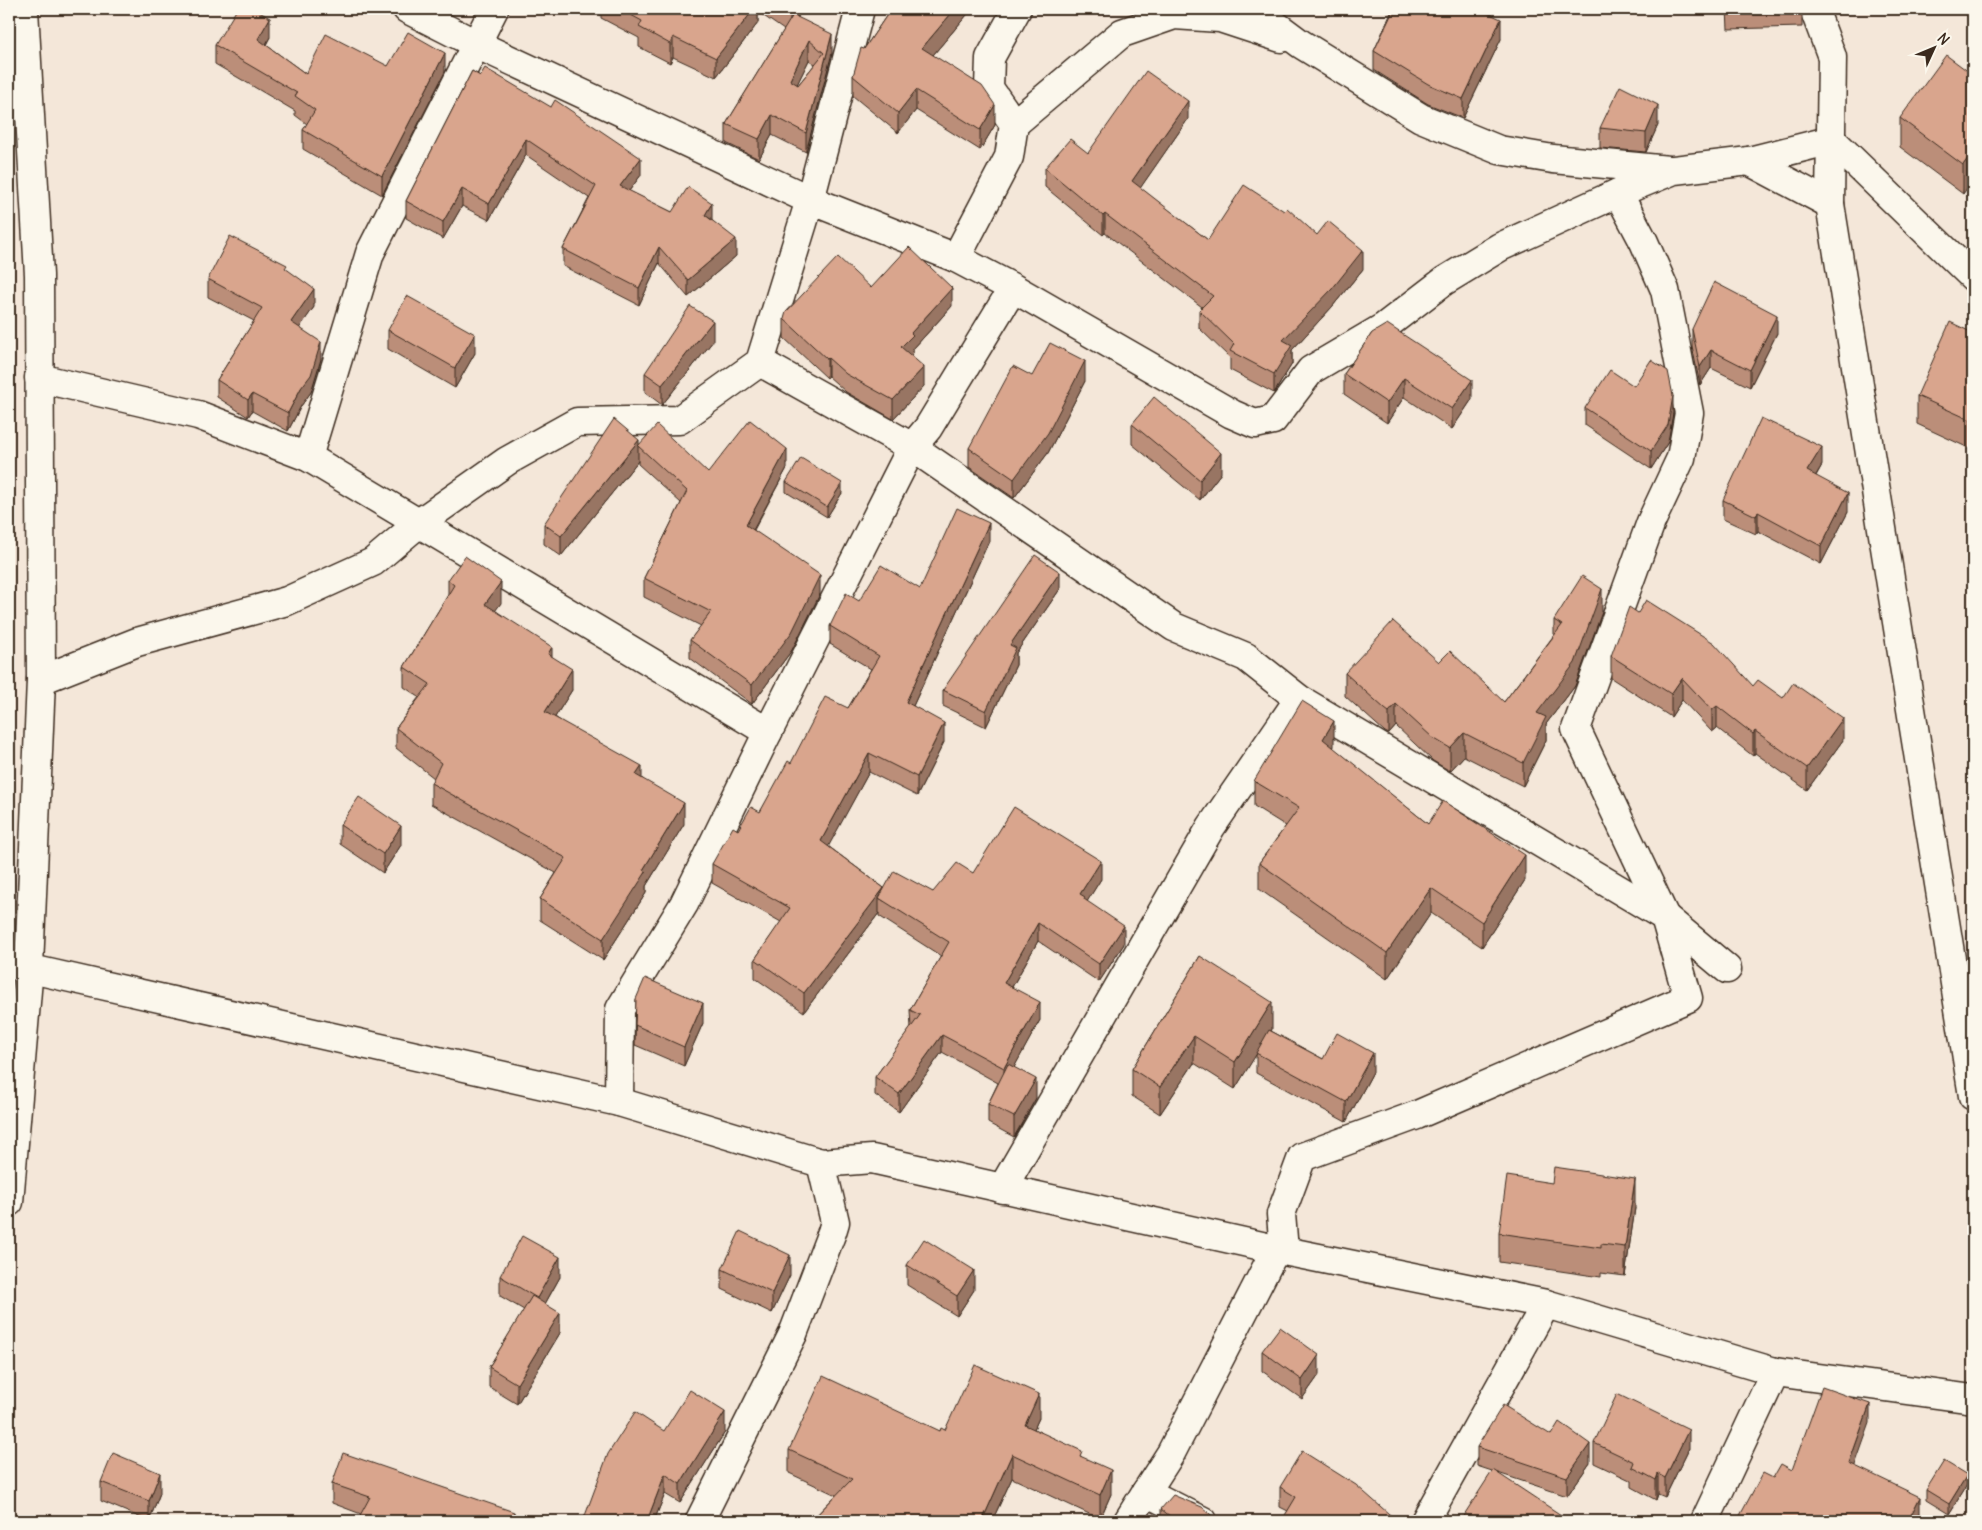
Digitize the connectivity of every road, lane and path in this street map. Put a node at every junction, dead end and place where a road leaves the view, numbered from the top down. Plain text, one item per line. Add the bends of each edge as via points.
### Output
1 (24, 9) edge
2 (407, 9) edge
3 (494, 9) edge
4 (860, 9) edge
5 (1017, 9) edge
6 (1254, 9) edge
7 (1814, 9) edge
8 (476, 44) junction
9 (1302, 44) junction
10 (1014, 124) junction
11 (1832, 140) junction
12 (1749, 160) junction
13 (1674, 170) junction
14 (1618, 192) junction
15 (810, 200) junction
16 (1830, 204) junction
17 (956, 258) junction
18 (1973, 277) edge
19 (1013, 288) junction
20 (760, 362) junction
21 (40, 378) junction
22 (912, 447) junction
23 (308, 457) junction
24 (419, 523) junction
25 (41, 680) junction
26 (1299, 699) junction
27 (768, 732) junction
28 (1665, 917) junction
29 (19, 965) edge
30 (1727, 969) dead end
31 (1973, 1096) edge
32 (619, 1102) junction
33 (821, 1163) junction
34 (1002, 1189) junction
35 (9, 1202) edge
36 (1280, 1250) junction
37 (1546, 1304) junction
38 (1774, 1372) junction
39 (1973, 1399) edge
40 (1146, 1492) junction
41 (700, 1520) edge
42 (1128, 1521) edge
43 (1204, 1521) edge
44 (1426, 1521) edge
45 (1705, 1521) edge

1 - 21 street via 39,274
2 - 8 street
3 - 8 street
4 - 15 street
5 - 10 street via 990,58 990,88
6 - 9 street
7 - 11 street via 1832,57
8 - 15 street
8 - 23 street via 370,252
9 - 10 street via 1220,18 1174,15 1122,33
9 - 13 street via 1421,118 1499,150 1553,159
10 - 17 street via 1009,157
11 - 12 street
11 - 16 street
11 - 18 street
12 - 13 street
12 - 16 street
13 - 14 street
14 - 19 street via 1500,247 1444,282 1384,327 1311,370 1273,420 1256,424 1232,414
14 - 28 street via 1665,290 1689,412 1680,458 1651,522 1576,729
15 - 17 street
15 - 20 street
16 - 31 street
17 - 19 street
19 - 22 street via 928,428
20 - 22 street
20 - 24 street via 680,420 577,422 506,461
21 - 23 street via 198,415
21 - 25 street
22 - 26 street via 1174,627 1246,657
22 - 27 street
23 - 24 street
24 - 25 street via 373,562 287,601 137,642
24 - 27 street
25 - 29 street
26 - 28 street
26 - 34 street via 1211,827
27 - 32 street via 684,904 620,1009
28 - 30 street
28 - 36 street via 1688,998 1417,1115 1302,1157 1280,1214
29 - 32 street
29 - 35 street
32 - 33 street
33 - 34 street via 872,1159
33 - 41 street via 835,1222 832,1232 794,1334
34 - 36 street
36 - 37 street
36 - 40 street via 1171,1453
37 - 38 street
37 - 44 street
38 - 39 street
38 - 45 street
40 - 42 street
40 - 43 street

